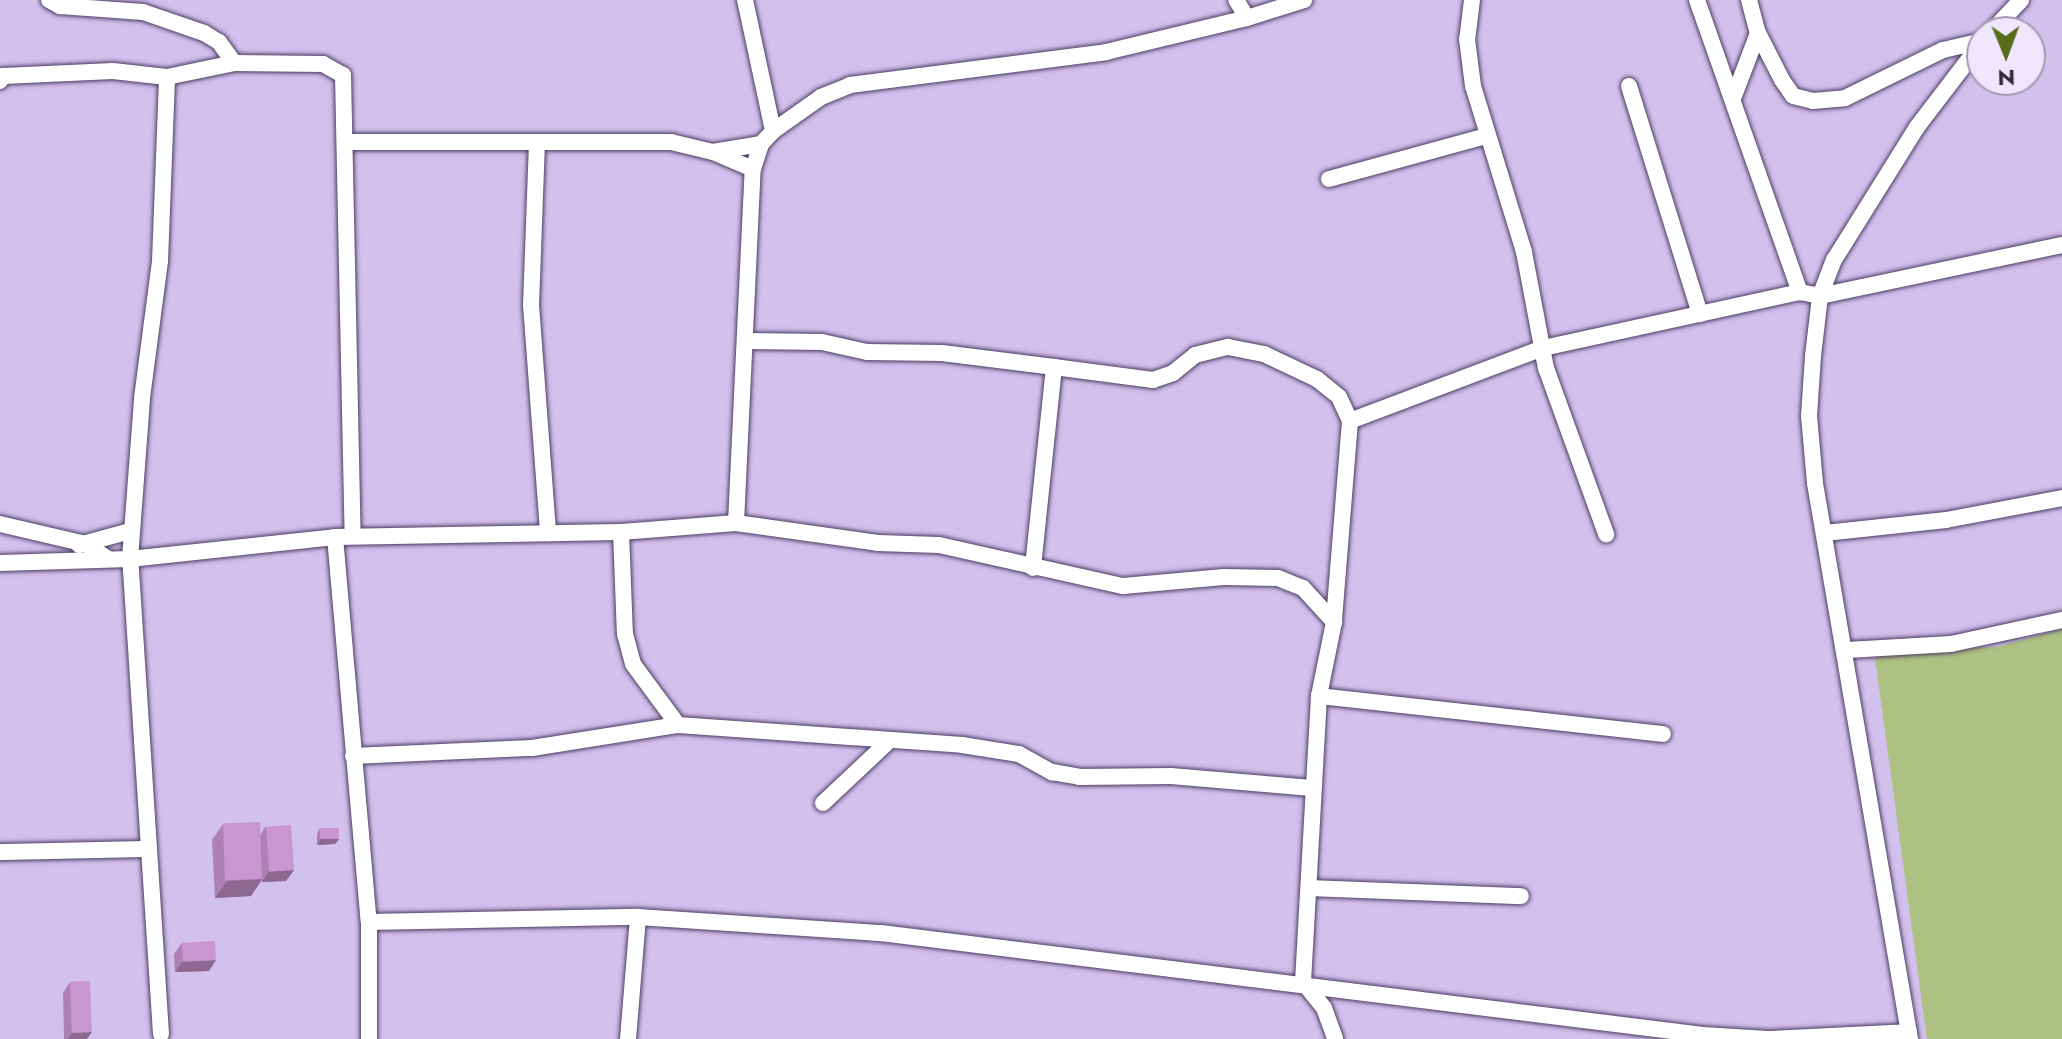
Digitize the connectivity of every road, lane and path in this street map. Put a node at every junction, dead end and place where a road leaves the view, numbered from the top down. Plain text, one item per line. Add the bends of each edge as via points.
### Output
1 (49, 0) edge
2 (745, 0) edge
3 (1236, 0) edge
4 (1304, 0) edge
5 (1472, 0) edge
6 (1697, 0) edge
7 (1749, 0) edge
8 (2021, 0) edge
9 (2006, 16) edge
10 (1247, 18) junction
11 (1758, 33) junction
12 (1966, 45) edge
13 (234, 63) junction
14 (1966, 63) edge
15 (1, 76) edge
16 (167, 77) junction
17 (1629, 86) dead end
18 (1734, 96) junction
19 (773, 131) junction
20 (1486, 136) junction
21 (348, 142) junction
22 (537, 142) junction
23 (761, 144) junction
24 (713, 152) junction
25 (753, 169) junction
26 (1329, 179) dead end
27 (2062, 245) edge
28 (1800, 292) junction
29 (1820, 296) junction
30 (1700, 314) junction
31 (746, 341) junction
32 (1543, 348) junction
33 (1054, 367) junction
34 (1350, 421) junction
35 (2062, 498) edge
36 (736, 523) junction
37 (0, 524) edge
38 (130, 531) junction
39 (621, 532) junction
40 (548, 533) junction
41 (1825, 533) junction
42 (1606, 534) dead end
43 (353, 536) junction
44 (335, 537) junction
45 (86, 544) junction
46 (108, 559) junction
47 (130, 559) junction
48 (54, 561) junction
49 (0, 563) edge
50 (1033, 568) junction
51 (2062, 620) edge
52 (1334, 622) junction
53 (1847, 650) junction
54 (1319, 696) junction
55 (678, 725) junction
56 (1663, 734) dead end
57 (887, 743) junction
58 (353, 756) junction
59 (1311, 788) junction
60 (823, 803) dead end
61 (149, 849) junction
62 (0, 852) edge
63 (1310, 888) junction
64 (1521, 896) dead end
65 (638, 917) junction
66 (369, 922) junction
67 (1303, 982) junction
68 (1644, 1033) edge
69 (161, 1034) dead end
70 (1909, 1036) edge
71 (369, 1039) edge
72 (628, 1039) edge
73 (1335, 1039) edge

1 - 13 street via 60,6 143,12 204,33 219,42
2 - 19 street
3 - 10 street
4 - 10 street
5 - 20 street via 1467,39
6 - 18 street
7 - 11 street
8 - 9 street
10 - 19 street via 1106,52 850,85 821,97
11 - 12 street via 1793,96 1813,101 1845,98 1943,50
11 - 18 street
13 - 16 street
13 - 21 street via 323,64 336,69 345,83
14 - 29 street via 1876,188
15 - 16 street via 113,71
16 - 38 street via 160,261
17 - 30 street
18 - 28 street
19 - 23 street
20 - 26 street
20 - 32 street via 1524,252
21 - 22 street
21 - 43 street
22 - 24 street via 671,142
22 - 40 street via 531,305
23 - 24 street
23 - 25 street
24 - 25 street
25 - 31 street
27 - 29 street
28 - 29 street
28 - 30 street
29 - 41 street via 1809,416
30 - 32 street
31 - 33 street via 822,342 867,352 942,353
31 - 36 street
32 - 34 street
32 - 42 street
33 - 34 street via 1153,380 1173,373 1195,355 1228,347 1264,354 1317,379 1339,397
33 - 50 street
34 - 52 street
35 - 41 street via 1946,520
36 - 39 street
36 - 50 street via 878,543 939,545
37 - 45 street
38 - 45 street
38 - 47 street
39 - 40 street
39 - 55 street via 625,634 633,664
40 - 43 street
41 - 53 street
43 - 44 street
44 - 47 street
44 - 58 street
45 - 46 street
45 - 48 street
46 - 47 street
46 - 48 street
47 - 61 street
48 - 49 street
50 - 52 street via 1123,586 1278,578 1303,588
51 - 53 street via 1951,644
52 - 54 street
53 - 70 street
54 - 56 street
54 - 59 street
55 - 57 street
55 - 58 street via 532,748
57 - 59 street via 962,745 1019,754 1052,772 1079,777 1171,776
57 - 60 street
58 - 66 street
59 - 63 street
61 - 62 street
61 - 69 street
63 - 64 street
63 - 67 street
65 - 66 street
65 - 67 street via 881,933
65 - 72 street
66 - 71 street
67 - 68 street
67 - 73 street via 1324,1008
68 - 70 street via 1768,1039

